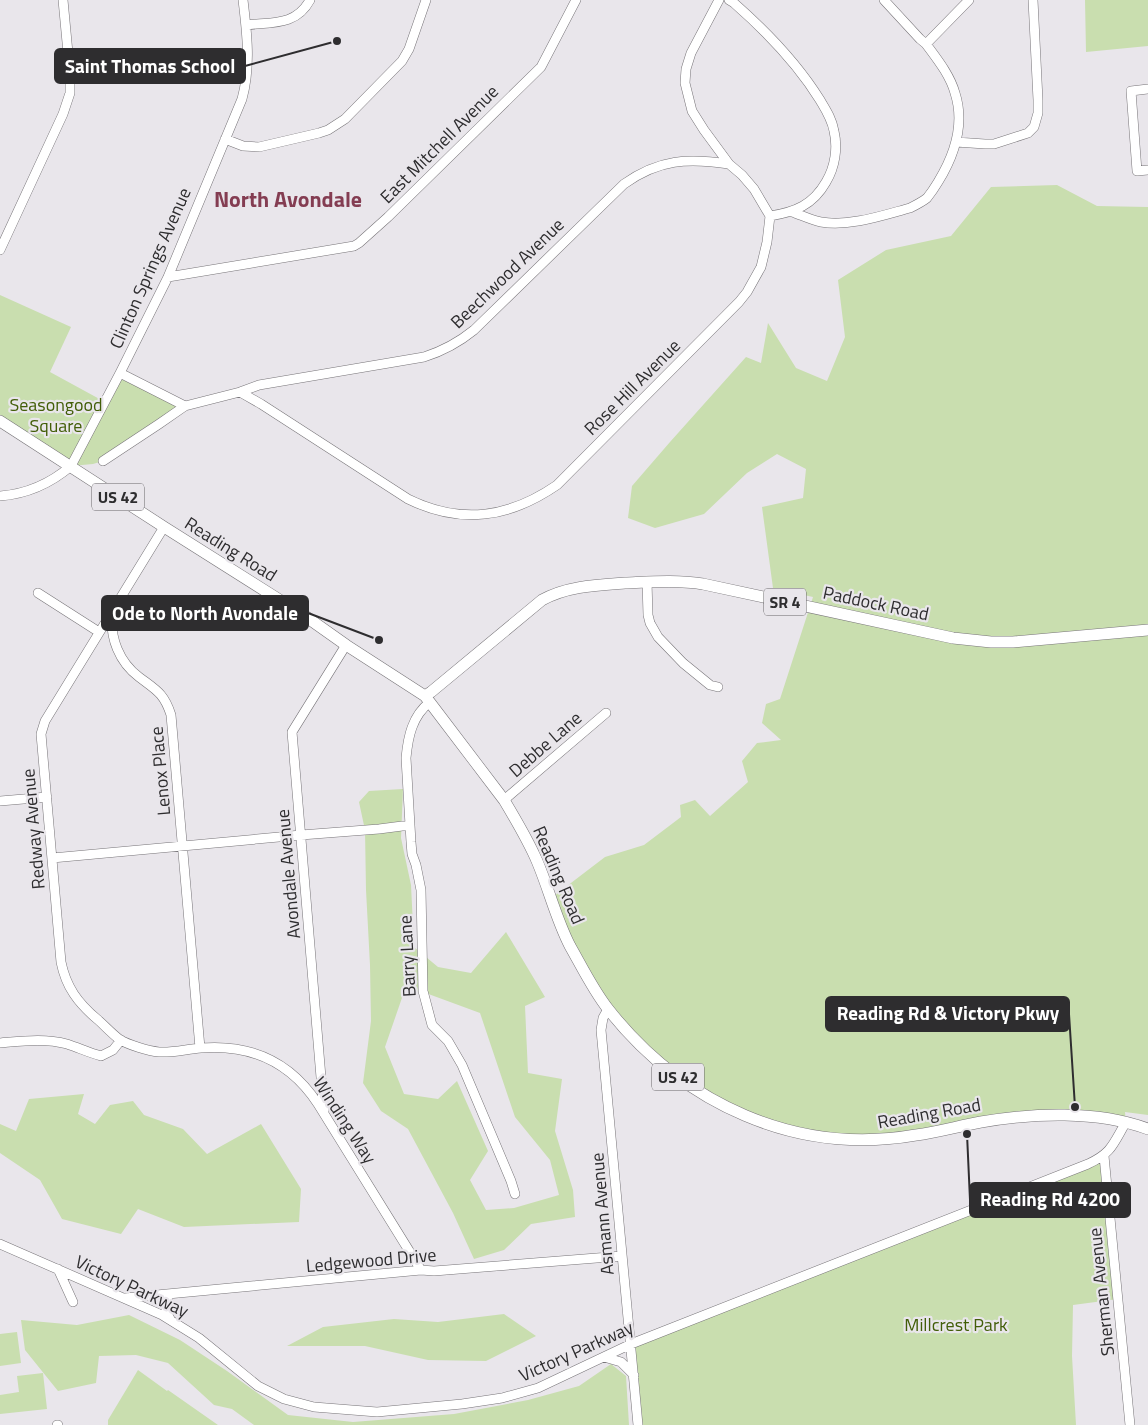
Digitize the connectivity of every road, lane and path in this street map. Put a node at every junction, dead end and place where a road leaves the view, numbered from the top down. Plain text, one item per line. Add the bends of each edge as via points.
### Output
1 (64, 0) edge
2 (243, 0) edge
3 (310, 0) edge
4 (426, 0) edge
5 (576, 0) edge
6 (719, 0) edge
7 (729, 0) edge
8 (884, 0) edge
9 (969, 0) edge
10 (1033, 0) edge
11 (246, 25) junction
12 (926, 44) junction
13 (1148, 90) edge
14 (226, 139) junction
15 (956, 142) junction
16 (729, 164) junction
17 (1148, 170) edge
18 (792, 212) junction
19 (770, 216) junction
20 (0, 250) edge
21 (168, 277) junction
22 (120, 373) junction
23 (240, 392) junction
24 (185, 406) junction
25 (0, 421) edge
26 (103, 461) dead end
27 (71, 466) junction
28 (0, 496) edge
29 (164, 527) junction
30 (647, 582) junction
31 (38, 593) dead end
32 (112, 611) junction
33 (1148, 630) edge
34 (99, 632) junction
35 (346, 645) junction
36 (718, 687) dead end
37 (427, 699) junction
38 (606, 713) dead end
39 (47, 797) junction
40 (504, 800) junction
41 (0, 801) edge
42 (410, 826) junction
43 (301, 835) junction
44 (184, 845) junction
45 (52, 858) junction
46 (608, 1009) junction
47 (121, 1040) junction
48 (0, 1043) edge
49 (200, 1048) junction
50 (324, 1115) junction
51 (1126, 1122) junction
52 (1148, 1129) edge
53 (1104, 1156) junction
54 (515, 1194) dead end
55 (0, 1244) edge
56 (622, 1256) junction
57 (58, 1269) junction
58 (421, 1270) junction
59 (168, 1294) junction
60 (122, 1298) junction
61 (74, 1302) dead end
62 (170, 1319) junction
63 (631, 1344) junction
64 (604, 1357) junction
65 (634, 1375) junction
66 (638, 1421) edge
67 (1130, 1425) edge

1 - 20 street via 70,93
2 - 11 street, Clinton Springs Avenue
3 - 11 street via 301,13 287,21
4 - 14 street via 402,61 337,125 319,133 259,147 243,146
5 - 21 street, East Mitchell Avenue via 541,67 359,243
6 - 16 street via 691,53 685,83 692,111
7 - 18 street via 758,24 795,65 828,113 834,130 835,158 829,176 818,194
8 - 12 street
9 - 12 street
10 - 15 street via 1038,100 1034,127 1028,133 994,144
11 - 14 street, Clinton Springs Avenue via 246,86
12 - 15 street via 956,93 959,113
13 - 17 street via 1131,91 1137,171
14 - 21 street, Clinton Springs Avenue
15 - 18 street via 946,169 931,193 910,208 832,223
16 - 19 street via 754,189
16 - 23 street, Beechwood Avenue via 677,161 658,165 635,176 474,330 451,347 424,357 260,385
18 - 19 street
19 - 23 street, Rose Hill Avenue via 760,267 739,302 558,485 511,510 464,516 422,506
21 - 22 street, Clinton Springs Avenue
22 - 24 street
22 - 27 street, Clinton Springs Avenue
23 - 24 street, Beechwood Avenue
24 - 26 street
25 - 27 main road, Reading Road / US 42
27 - 28 street, Clinton Springs Avenue via 60,476 36,488
27 - 29 main road, Reading Road / US 42
29 - 32 street
29 - 35 main road, Reading Road / US 42
30 - 33 main road, Paddock Road / SR 4 via 703,584 972,641 1013,642
30 - 36 street via 648,615 658,638 710,685
30 - 37 main road, Paddock Road / SR 4 via 572,588 542,600
31 - 34 street
32 - 34 street, Redway Avenue
32 - 44 street, Lenox Place via 112,630 118,652 130,669 158,690 171,715
34 - 39 street, Redway Avenue via 42,728
35 - 37 main road, Reading Road / US 42
35 - 43 street, Avondale Avenue via 292,732
37 - 40 main road, Reading Road / US 42
37 - 42 street, Barry Lane via 411,730 408,746 406,771
38 - 40 street, Debbe Lane
39 - 41 street
39 - 45 street, Redway Avenue
40 - 46 main road, Reading Road / US 42 via 538,862 569,943
42 - 43 street
42 - 54 street, Barry Lane via 412,854 421,890 423,992 427,1010 432,1025 448,1041 462,1065
43 - 44 street
43 - 50 street, Avondale Avenue
44 - 45 street
44 - 49 street, Lenox Place
45 - 47 street, Redway Avenue via 61,962 67,983 76,999
46 - 51 main road, Reading Road / US 42 via 650,1054 686,1083 730,1109 786,1129 825,1138 896,1139 1030,1115
46 - 56 street, Asmann Avenue via 602,1030
47 - 48 street via 113,1050 101,1056 54,1041
47 - 49 street, Winding Way via 158,1052
49 - 50 street, Winding Way via 235,1048 274,1061 303,1084
50 - 58 street, Winding Way
51 - 52 main road, Reading Road / US 42
51 - 53 street
53 - 63 street, Victory Parkway
53 - 67 street, Sherman Avenue
55 - 57 street, Victory Parkway
56 - 58 street, Ledgewood Drive
56 - 63 street, Asmann Avenue
57 - 60 street, Victory Parkway
57 - 61 street
58 - 59 street, Ledgewood Drive
59 - 60 street, Ledgewood Drive
59 - 62 street via 165,1304
60 - 62 street, Victory Parkway
62 - 64 street, Victory Parkway via 258,1386 299,1404 324,1408 377,1412 502,1398 538,1388
63 - 64 street, Victory Parkway
63 - 65 street, Asmann Avenue
64 - 65 street via 621,1362
65 - 66 street, Asmann Avenue

